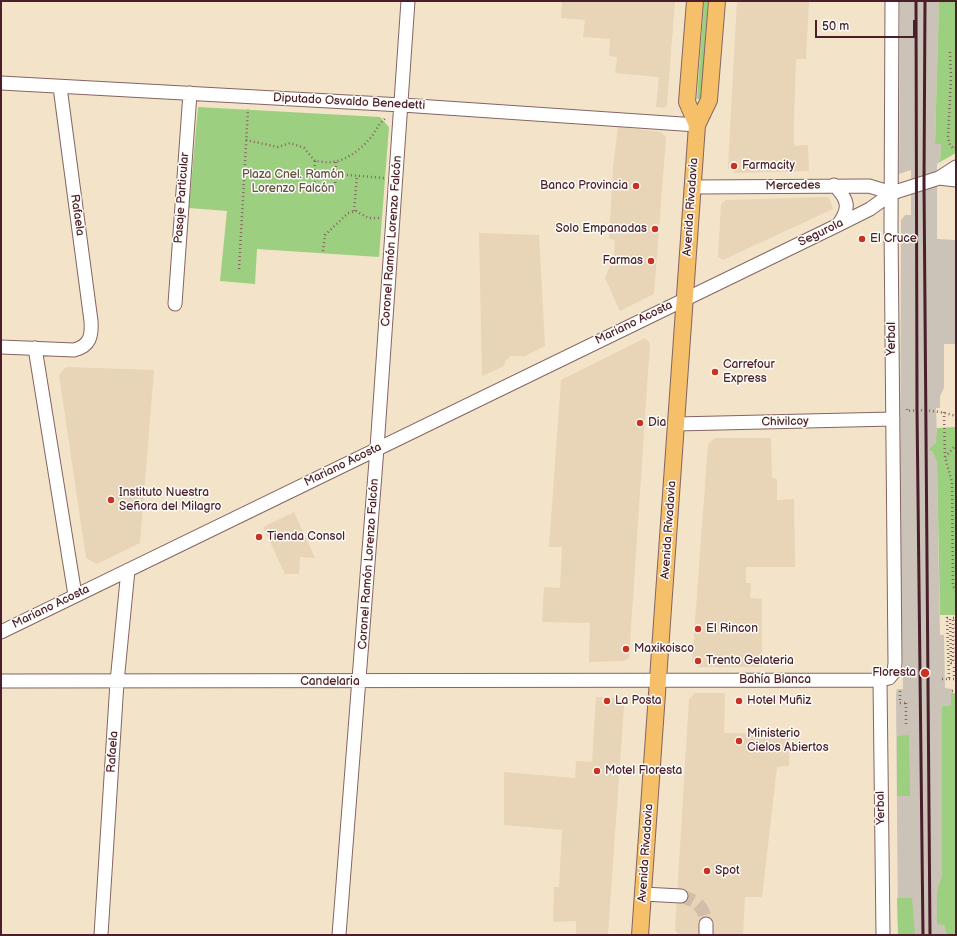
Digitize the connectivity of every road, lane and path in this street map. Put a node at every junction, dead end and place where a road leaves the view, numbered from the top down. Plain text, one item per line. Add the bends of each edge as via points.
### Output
1 (408, 1) edge
2 (695, 1) edge
3 (717, 1) edge
4 (892, 1) edge
5 (950, 52) dead end
6 (1, 83) edge
7 (60, 87) junction
8 (190, 93) junction
9 (249, 96) junction
10 (402, 105) junction
11 (697, 125) junction
12 (246, 140) junction
13 (956, 148) edge
14 (315, 160) junction
15 (336, 162) junction
16 (956, 167) edge
17 (335, 174) junction
18 (357, 176) junction
19 (939, 178) junction
20 (396, 179) junction
21 (956, 180) edge
22 (834, 185) junction
23 (693, 186) junction
24 (892, 193) junction
25 (354, 211) junction
26 (394, 219) junction
27 (838, 225) junction
28 (323, 251) dead end
29 (239, 269) dead end
30 (684, 298) junction
31 (174, 304) dead end
32 (1, 347) edge
33 (35, 348) junction
34 (944, 412) junction
35 (893, 414) junction
36 (956, 416) edge
37 (676, 424) junction
38 (956, 445) edge
39 (377, 448) junction
40 (945, 457) junction
41 (128, 570) junction
42 (956, 591) edge
43 (75, 595) junction
44 (1, 632) edge
45 (956, 667) edge
46 (886, 678) junction
47 (942, 679) dead end
48 (949, 679) junction
49 (1, 681) edge
50 (659, 681) junction
51 (117, 682) junction
52 (360, 682) junction
53 (956, 690) edge
54 (900, 691) dead end
55 (952, 691) dead end
56 (909, 724) dead end
57 (643, 894) junction
58 (681, 896) tunnel mouth
59 (101, 935) edge
60 (339, 935) edge
61 (640, 935) edge
62 (883, 935) edge

1 - 10 street, Coronel Ramón Lorenzo Falcón
2 - 11 main road, Avenida Rivadavia via 687,102
3 - 11 main road, Avenida Rivadavia via 709,100
4 - 24 street, Yerbal
5 - 13 path via 948,138 950,145
6 - 7 street, Diputado Osvaldo Benedetti
7 - 8 street, Diputado Osvaldo Benedetti
7 - 33 street, Rafaela via 92,321 91,336 81,348 74,350
8 - 9 street, Diputado Osvaldo Benedetti
8 - 31 street, Pasaje Particular
9 - 10 street, Diputado Osvaldo Benedetti
9 - 12 path
10 - 11 street, Diputado Osvaldo Benedetti
10 - 15 path via 378,124 362,147
10 - 20 street, Coronel Ramón Lorenzo Falcón
11 - 23 main road, Avenida Rivadavia
12 - 14 path via 278,147 290,143 304,148
12 - 29 path
14 - 15 path
14 - 17 path via 314,185 335,186
15 - 17 path
16 - 19 street, Segurola
17 - 18 path
18 - 20 path
18 - 25 path
19 - 21 street
19 - 24 street, Segurola
20 - 26 street, Coronel Ramón Lorenzo Falcón
22 - 23 street, Mercedes
22 - 24 street, Mercedes via 869,186
22 - 27 street via 843,195 847,205 845,216
23 - 30 main road, Avenida Rivadavia
24 - 27 street, Segurola via 870,209
24 - 35 street, Yerbal
25 - 26 path via 368,218
25 - 28 path via 348,213 325,235
26 - 39 street, Coronel Ramón Lorenzo Falcón
27 - 30 street, Segurola
30 - 37 main road, Avenida Rivadavia
30 - 39 street, Mariano Acosta
32 - 33 street
33 - 43 street
34 - 35 path via 907,409
34 - 36 path
34 - 40 path
35 - 37 street, Chivilcoy
35 - 46 street, Yerbal via 895,663 894,672
37 - 50 main road, Avenida Rivadavia
38 - 40 path
39 - 41 street, Mariano Acosta
39 - 52 street, Coronel Ramón Lorenzo Falcón
40 - 42 path via 952,482 953,586
41 - 43 street, Mariano Acosta
41 - 51 street, Rafaela
43 - 44 street, Mariano Acosta
45 - 48 path via 954,679
45 - 48 path via 956,618 953,618 953,664 950,618 947,618
46 - 50 street, Bahía Blanca
46 - 62 street, Yerbal
47 - 48 path
49 - 51 street, Candelaria
50 - 52 street, Candelaria
50 - 57 main road, Avenida Rivadavia
51 - 52 street, Candelaria
51 - 59 street, Rafaela
52 - 60 street, Coronel Ramón Lorenzo Falcón
53 - 55 path
54 - 56 path via 900,703 905,703 906,724
57 - 58 street
57 - 61 main road, Avenida Rivadavia

